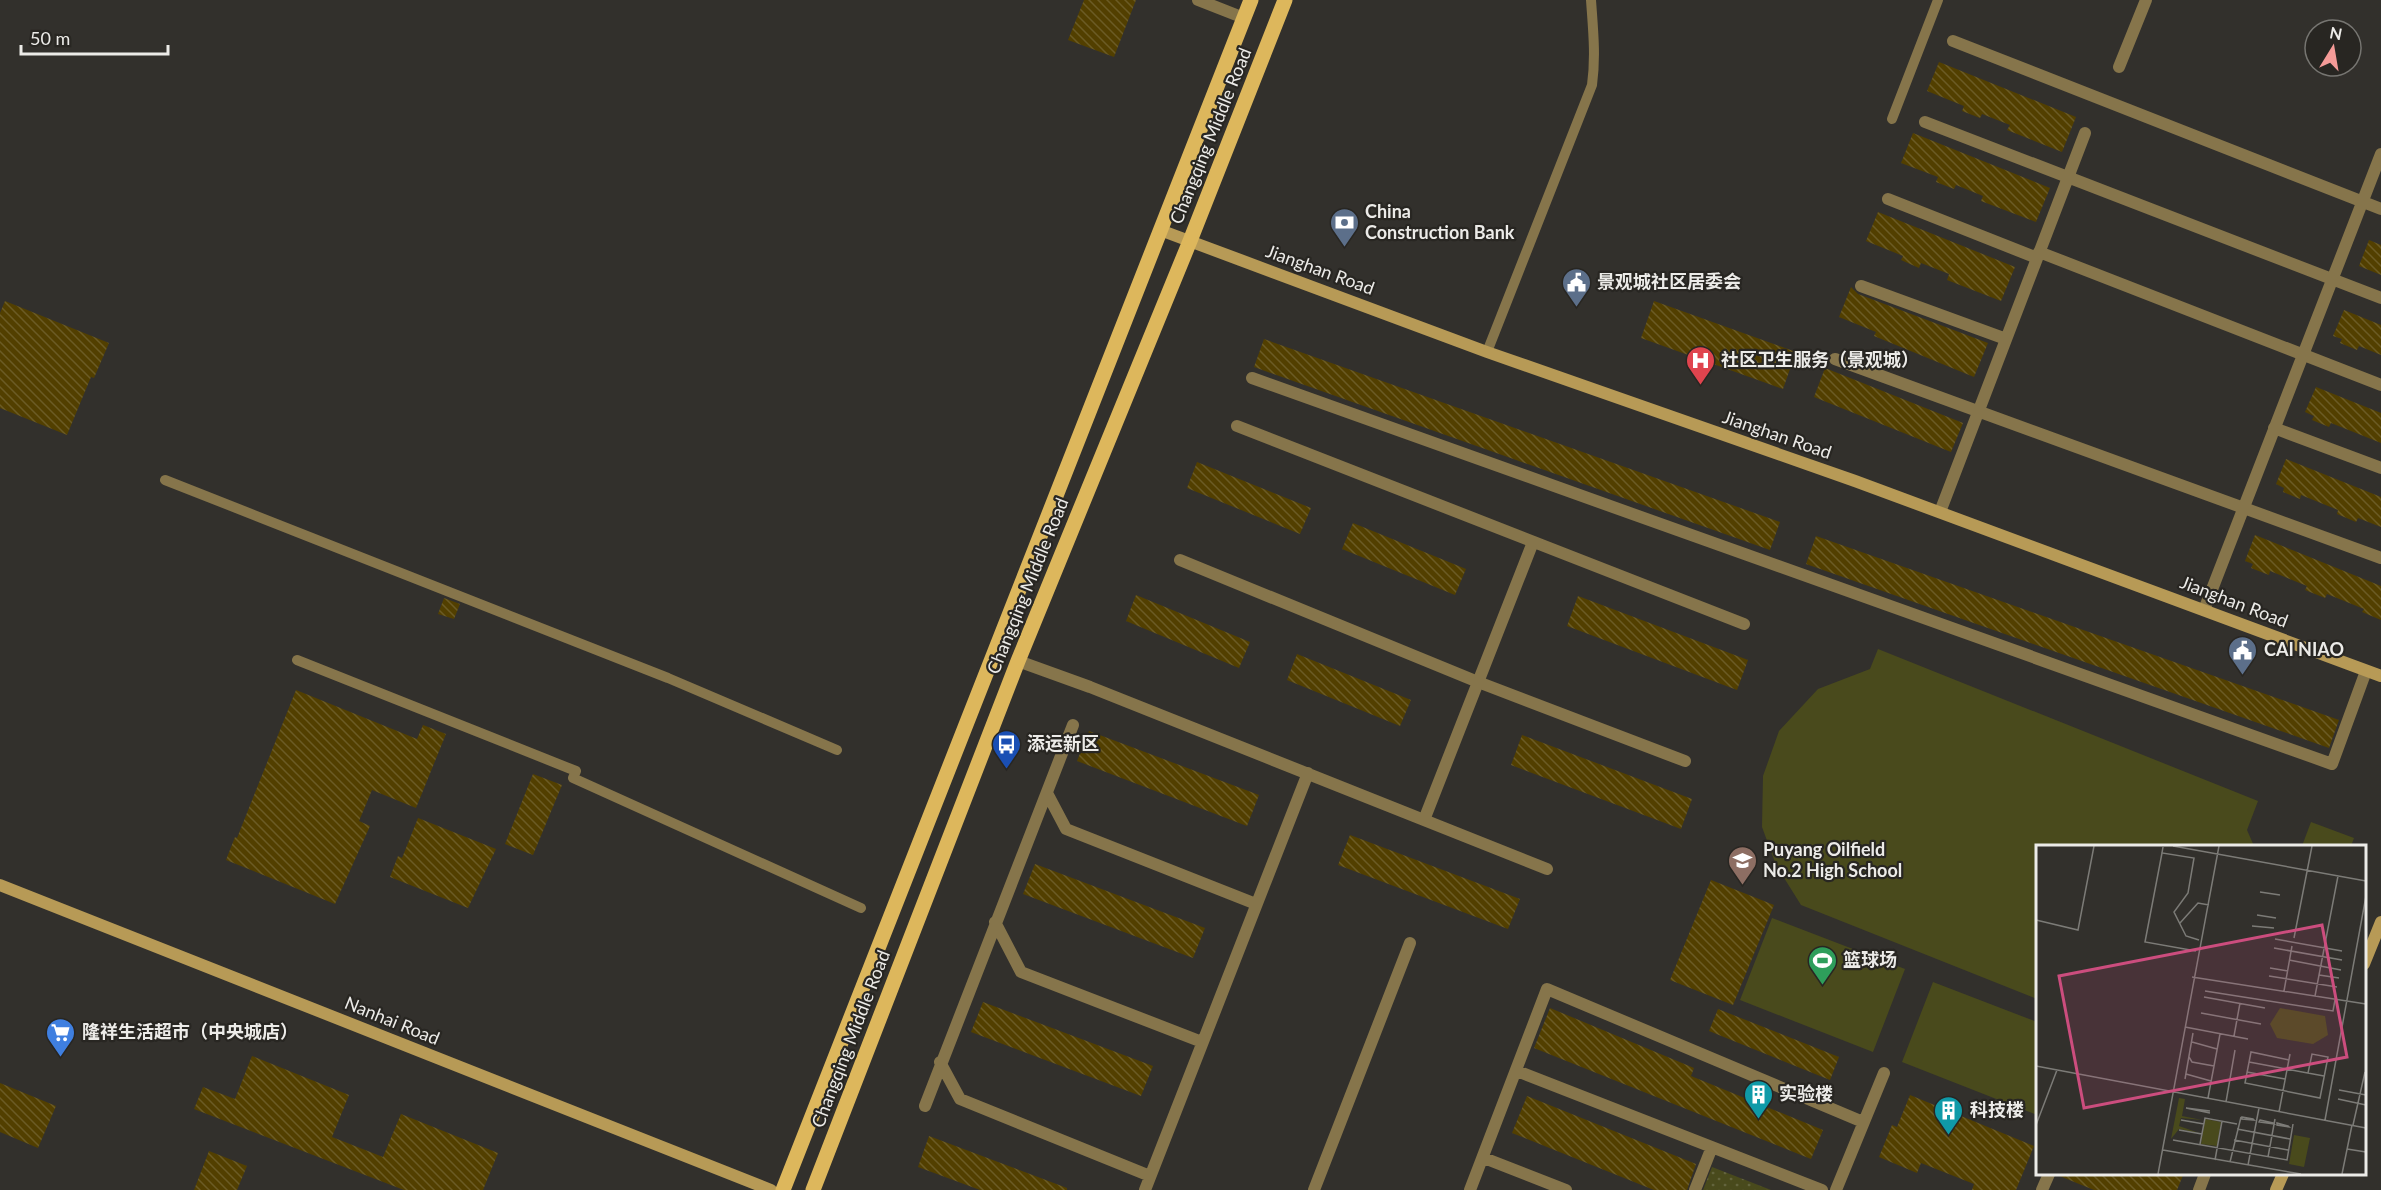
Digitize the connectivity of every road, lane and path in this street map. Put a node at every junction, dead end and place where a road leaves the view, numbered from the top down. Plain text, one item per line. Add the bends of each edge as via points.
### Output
1 (1198, 0) edge
2 (1251, 0) edge
3 (1285, 0) edge
4 (1591, 0) edge
5 (1938, 0) edge
6 (2146, 0) edge
7 (1244, 18) junction
8 (1953, 41) dead end
9 (2119, 67) dead end
10 (1892, 119) dead end
11 (1925, 122) dead end
12 (2085, 133) dead end
13 (2381, 154) edge
14 (2068, 177) junction
15 (1888, 199) dead end
16 (2362, 202) junction
17 (2381, 209) edge
18 (1160, 230) junction
19 (1190, 241) junction
20 (2038, 255) junction
21 (2332, 279) junction
22 (1861, 286) dead end
23 (2381, 298) edge
24 (2006, 339) junction
25 (1487, 352) junction
26 (2303, 354) junction
27 (1835, 359) dead end
28 (1252, 378) dead end
29 (2381, 385) edge
30 (1979, 412) junction
31 (1237, 426) dead end
32 (2274, 428) junction
33 (2381, 468) edge
34 (165, 480) dead end
35 (2243, 508) junction
36 (1940, 512) junction
37 (1533, 542) junction
38 (2381, 558) edge
39 (1180, 560) dead end
40 (2204, 610) junction
41 (1744, 624) dead end
42 (297, 660) dead end
43 (1018, 661) junction
44 (2366, 671) junction
45 (2381, 676) edge
46 (1478, 682) junction
47 (1073, 725) dead end
48 (837, 750) dead end
49 (1685, 761) dead end
50 (1308, 773) junction
51 (1047, 794) junction
52 (1425, 820) junction
53 (1547, 869) dead end
54 (0, 885) edge
55 (1256, 904) junction
56 (861, 908) dead end
57 (995, 922) junction
58 (2381, 922) edge
59 (1410, 942) dead end
60 (2366, 959) edge
61 (1202, 1042) junction
62 (940, 1062) junction
63 (1517, 1071) junction
64 (1884, 1072) dead end
65 (925, 1106) dead end
66 (1863, 1122) junction
67 (1712, 1147) junction
68 (1484, 1158) junction
69 (2048, 1175) edge
70 (2204, 1175) edge
71 (2282, 1175) edge
72 (1150, 1176) junction
73 (771, 1190) edge
74 (783, 1190) edge
75 (813, 1190) edge
76 (1144, 1190) edge
77 (1314, 1190) edge
78 (1470, 1190) edge
79 (1566, 1190) edge
80 (1695, 1190) edge
81 (1822, 1190) edge
82 (1836, 1190) edge
83 (2042, 1190) edge
84 (2199, 1190) edge
85 (2276, 1190) edge

1 - 7 street
2 - 7 main road, Changqing Middle Road
3 - 19 main road, Changqing Middle Road
4 - 25 lane via 1595,42 1592,85
5 - 10 lane
6 - 9 street
7 - 18 main road, Changqing Middle Road
8 - 16 street
11 - 14 street
12 - 14 street
13 - 16 street
14 - 20 street
14 - 21 street
15 - 20 street
16 - 17 street
16 - 21 street
18 - 19 street, Jianghan Road
18 - 74 main road, Changqing Middle Road
19 - 25 street, Jianghan Road
19 - 43 main road, Changqing Middle Road
20 - 24 street
20 - 26 street
21 - 23 street
21 - 26 street
22 - 24 street
24 - 30 street
25 - 36 street, Jianghan Road
26 - 29 street
26 - 32 street
27 - 30 street
28 - 44 street via 2332,764
30 - 35 street
30 - 36 street
31 - 37 street
32 - 33 street
32 - 35 street
34 - 48 lane via 657,674
35 - 38 street
35 - 40 street
36 - 40 street, Jianghan Road
37 - 41 street
37 - 46 street
39 - 46 street
40 - 44 street, Jianghan Road
42 - 56 lane via 576,771 573,778
43 - 50 street
43 - 75 main road, Changqing Middle Road
44 - 45 street, Jianghan Road
46 - 49 street
46 - 52 street
47 - 51 street
50 - 52 street
50 - 55 street
51 - 55 street via 1066,829
51 - 57 street
52 - 53 street
54 - 73 street, Nanhai Road
55 - 61 street
57 - 61 street via 1021,972
57 - 62 street
58 - 60 street
59 - 77 street
61 - 72 street
62 - 65 street
62 - 72 street via 960,1099
63 - 66 street via 1547,989
63 - 67 street
63 - 68 street
64 - 66 street
66 - 82 street
67 - 80 street
67 - 81 street
68 - 78 street
68 - 79 street
69 - 83 street
70 - 84 street
71 - 85 street
72 - 76 street

